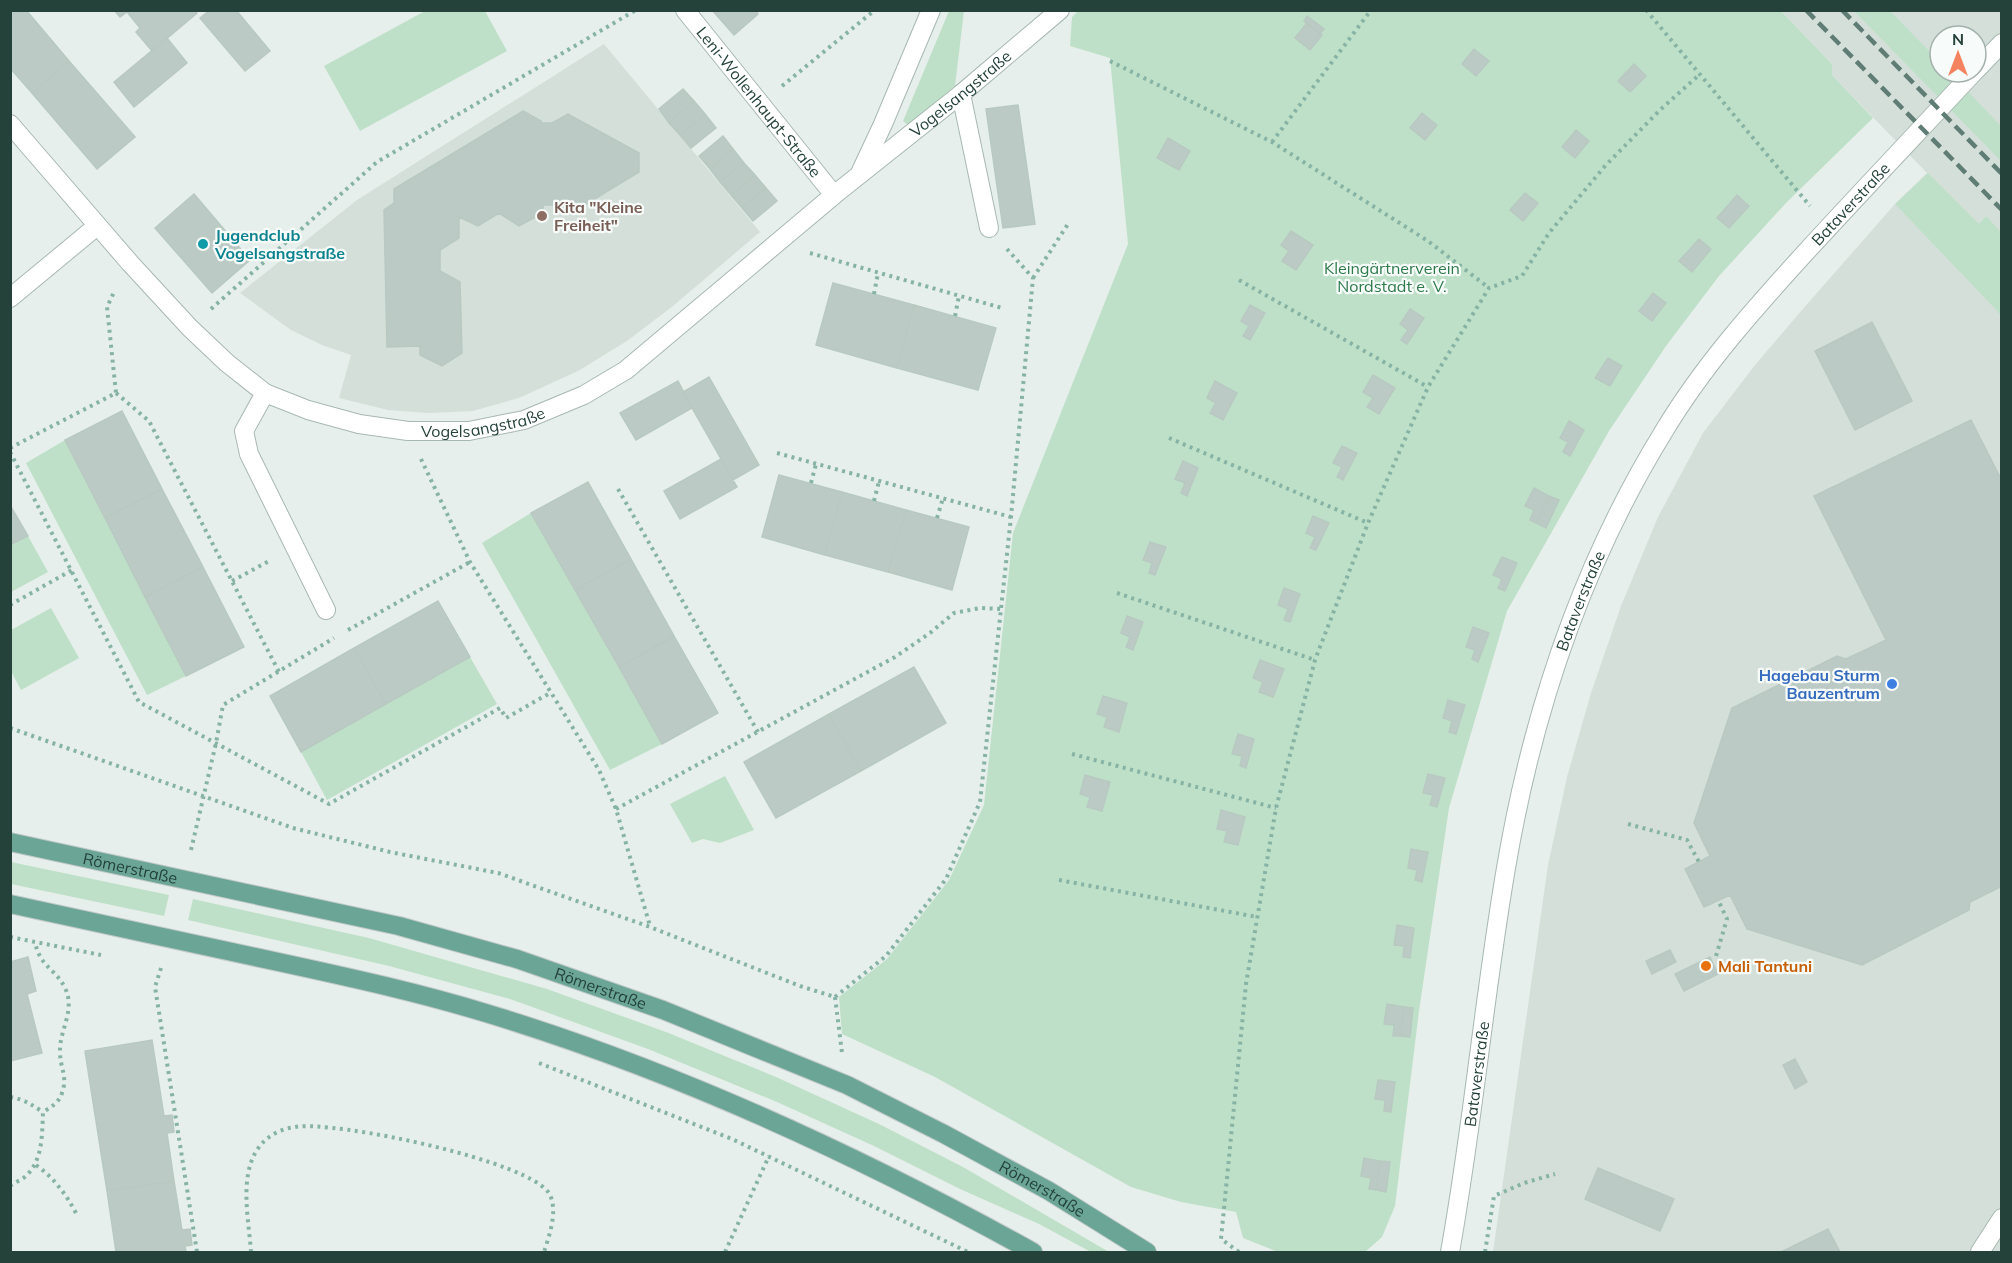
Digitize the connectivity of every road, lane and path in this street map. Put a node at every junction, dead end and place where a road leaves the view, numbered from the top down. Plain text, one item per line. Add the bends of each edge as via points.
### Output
1 (636, 10) edge
2 (685, 10) edge
3 (875, 10) edge
4 (931, 10) edge
5 (1060, 10) edge
6 (1371, 10) edge
7 (1646, 10) edge
8 (2001, 43) edge
9 (1988, 57) edge
10 (1110, 61) dead end
11 (1700, 74) junction
12 (1963, 84) edge
13 (961, 94) junction
14 (760, 104) junction
15 (10, 124) edge
16 (1272, 142) junction
17 (859, 174) junction
18 (834, 195) junction
19 (1068, 224) dead end
20 (98, 226) junction
21 (989, 228) joint
22 (1828, 228) junction
23 (777, 244) junction
24 (130, 263) junction
25 (878, 273) junction
26 (1033, 278) junction
27 (1239, 280) dead end
28 (1489, 288) junction
29 (873, 294) dead end
30 (959, 296) junction
31 (10, 298) edge
32 (1002, 308) dead end
33 (955, 316) dead end
34 (190, 328) junction
35 (1428, 387) junction
36 (116, 393) junction
37 (265, 393) junction
38 (408, 431) junction
39 (1169, 438) dead end
40 (10, 450) edge
41 (777, 453) dead end
42 (816, 464) junction
43 (879, 482) junction
44 (811, 483) dead end
45 (618, 489) dead end
46 (943, 498) junction
47 (874, 501) dead end
48 (1011, 517) junction
49 (937, 518) dead end
50 (1368, 523) junction
51 (295, 546) junction
52 (470, 561) junction
53 (72, 570) junction
54 (232, 581) junction
55 (1117, 593) dead end
56 (10, 605) edge
57 (1002, 609) junction
58 (326, 610) dead end
59 (1315, 660) junction
60 (279, 672) junction
61 (550, 693) junction
62 (10, 728) edge
63 (758, 732) junction
64 (216, 743) junction
65 (1072, 754) dead end
66 (204, 797) junction
67 (1276, 808) junction
68 (616, 809) junction
69 (1628, 824) dead end
70 (10, 842) edge
71 (191, 850) dead end
72 (1699, 862) dead end
73 (1059, 880) dead end
74 (1718, 900) dead end
75 (10, 904) edge
76 (1257, 917) junction
77 (650, 927) junction
78 (10, 937) edge
79 (35, 942) junction
80 (104, 956) dead end
81 (1716, 956) dead end
82 (150, 966) dead end
83 (835, 997) junction
84 (529, 1059) dead end
85 (847, 1085) junction
86 (10, 1097) edge
87 (43, 1112) junction
88 (769, 1156) junction
89 (36, 1165) junction
90 (1555, 1174) dead end
91 (10, 1186) edge
92 (77, 1215) dead end
93 (2001, 1218) edge
94 (197, 1252) edge
95 (251, 1252) edge
96 (544, 1252) edge
97 (725, 1252) edge
98 (968, 1252) edge
99 (1033, 1252) edge
100 (1147, 1252) edge
101 (1239, 1252) edge
102 (1450, 1252) edge
103 (1485, 1252) edge
104 (1980, 1252) edge

1 - 34 path via 377,162
2 - 14 street, Leni-Wollenhaupt-Straße
3 - 14 path
4 - 17 street, Vogelsangstraße
5 - 13 street, Vogelsangstraße
6 - 16 path
7 - 11 path
8 - 9 street, Bataverstraße
10 - 16 path
11 - 22 path
11 - 28 path via 1605,166 1549,232 1522,276
12 - 22 street, Bataverstraße
13 - 17 street, Vogelsangstraße
13 - 21 street
14 - 18 street, Leni-Wollenhaupt-Straße
15 - 20 street, Vogelsangstraße
16 - 28 path via 1428,241
17 - 18 street, Vogelsangstraße
18 - 23 street, Vogelsangstraße
19 - 26 path
20 - 24 street, Vogelsangstraße
20 - 31 street
21 - 26 path
22 - 102 street, Bataverstraße via 1725,343 1676,412 1623,501 1577,601 1525,774 1506,867
23 - 25 path
23 - 38 street, Vogelsangstraße via 626,370 584,395 524,420 469,431
24 - 34 street, Vogelsangstraße
24 - 36 path via 107,307
25 - 29 path
25 - 30 path
26 - 48 path
27 - 35 path
28 - 35 path
30 - 32 path
30 - 33 path
34 - 37 street, Vogelsangstraße
35 - 50 path
36 - 40 path
36 - 54 path via 148,421
37 - 38 street, Vogelsangstraße via 359,424
37 - 51 street via 244,431 249,454
38 - 52 path
39 - 50 path
40 - 53 path
41 - 42 path
42 - 43 path
42 - 44 path
43 - 46 path
43 - 47 path
45 - 63 path
46 - 48 path
46 - 49 path
48 - 57 path
50 - 59 path
51 - 54 path
51 - 58 street
52 - 60 path
52 - 61 path
53 - 56 path
53 - 64 path via 139,702
54 - 60 path
55 - 59 path
57 - 63 path via 954,613 895,657
57 - 83 path via 980,802 946,879 886,956
59 - 67 path
60 - 64 path via 223,705
61 - 64 path via 506,718 500,708 329,804
61 - 68 path via 599,770
62 - 66 path
63 - 68 path
64 - 66 path
65 - 67 path
66 - 71 path
66 - 77 path via 303,831 498,873
67 - 76 path
68 - 77 path
69 - 72 path via 1687,840
70 - 85 main road, Römerstraße via 399,926 516,959 663,1010
73 - 76 path
74 - 81 path via 1727,919
75 - 99 main road via 390,987 489,1014 621,1059 768,1120 886,1173
76 - 101 path via 1246,984 1221,1239
77 - 83 path
78 - 79 path
79 - 80 path
79 - 87 path via 37,954 65,988 68,1000 59,1049 65,1084 54,1106
82 - 94 path via 162,968 155,987
83 - 85 path
84 - 88 path
85 - 100 main road, Römerstraße via 1049,1191
86 - 87 path via 29,1102
87 - 89 path
88 - 97 path
88 - 98 path
89 - 91 path
89 - 92 path via 63,1191
90 - 103 path via 1494,1196
93 - 104 street
95 - 96 path via 247,1186 251,1164 257,1149 268,1138 297,1126 393,1137 470,1156 537,1182 549,1193 553,1208

